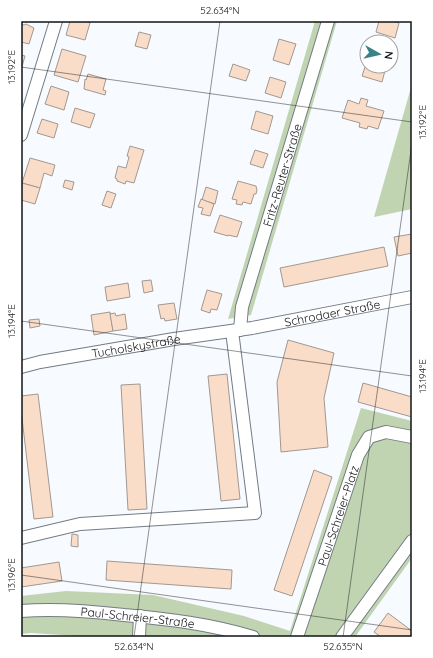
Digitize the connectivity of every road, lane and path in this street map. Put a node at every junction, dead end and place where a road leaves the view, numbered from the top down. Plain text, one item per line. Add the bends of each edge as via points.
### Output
1 (56, 21) edge
2 (328, 21) edge
3 (21, 135) edge
4 (412, 296) edge
5 (241, 330) junction
6 (21, 367) edge
7 (412, 437) edge
8 (21, 538) edge
9 (412, 541) edge
10 (21, 611) edge
11 (140, 616) junction
12 (139, 637) edge
13 (253, 637) edge
14 (297, 637) edge
15 (342, 637) edge

1 - 3 street
2 - 5 street, Fritz-Reuter-Straße via 242,307
4 - 5 street, Schrodaer Straße
5 - 6 street, Tucholskystraße via 174,339
5 - 8 street, Fritz-Reuter-Straße via 255,513 80,524
7 - 14 street, Paul-Schreier-Platz via 386,432 369,437 358,455
9 - 15 street
10 - 11 street, Paul-Schreier-Straße via 80,610
11 - 12 street
11 - 13 street, Paul-Schreier-Straße via 206,625

